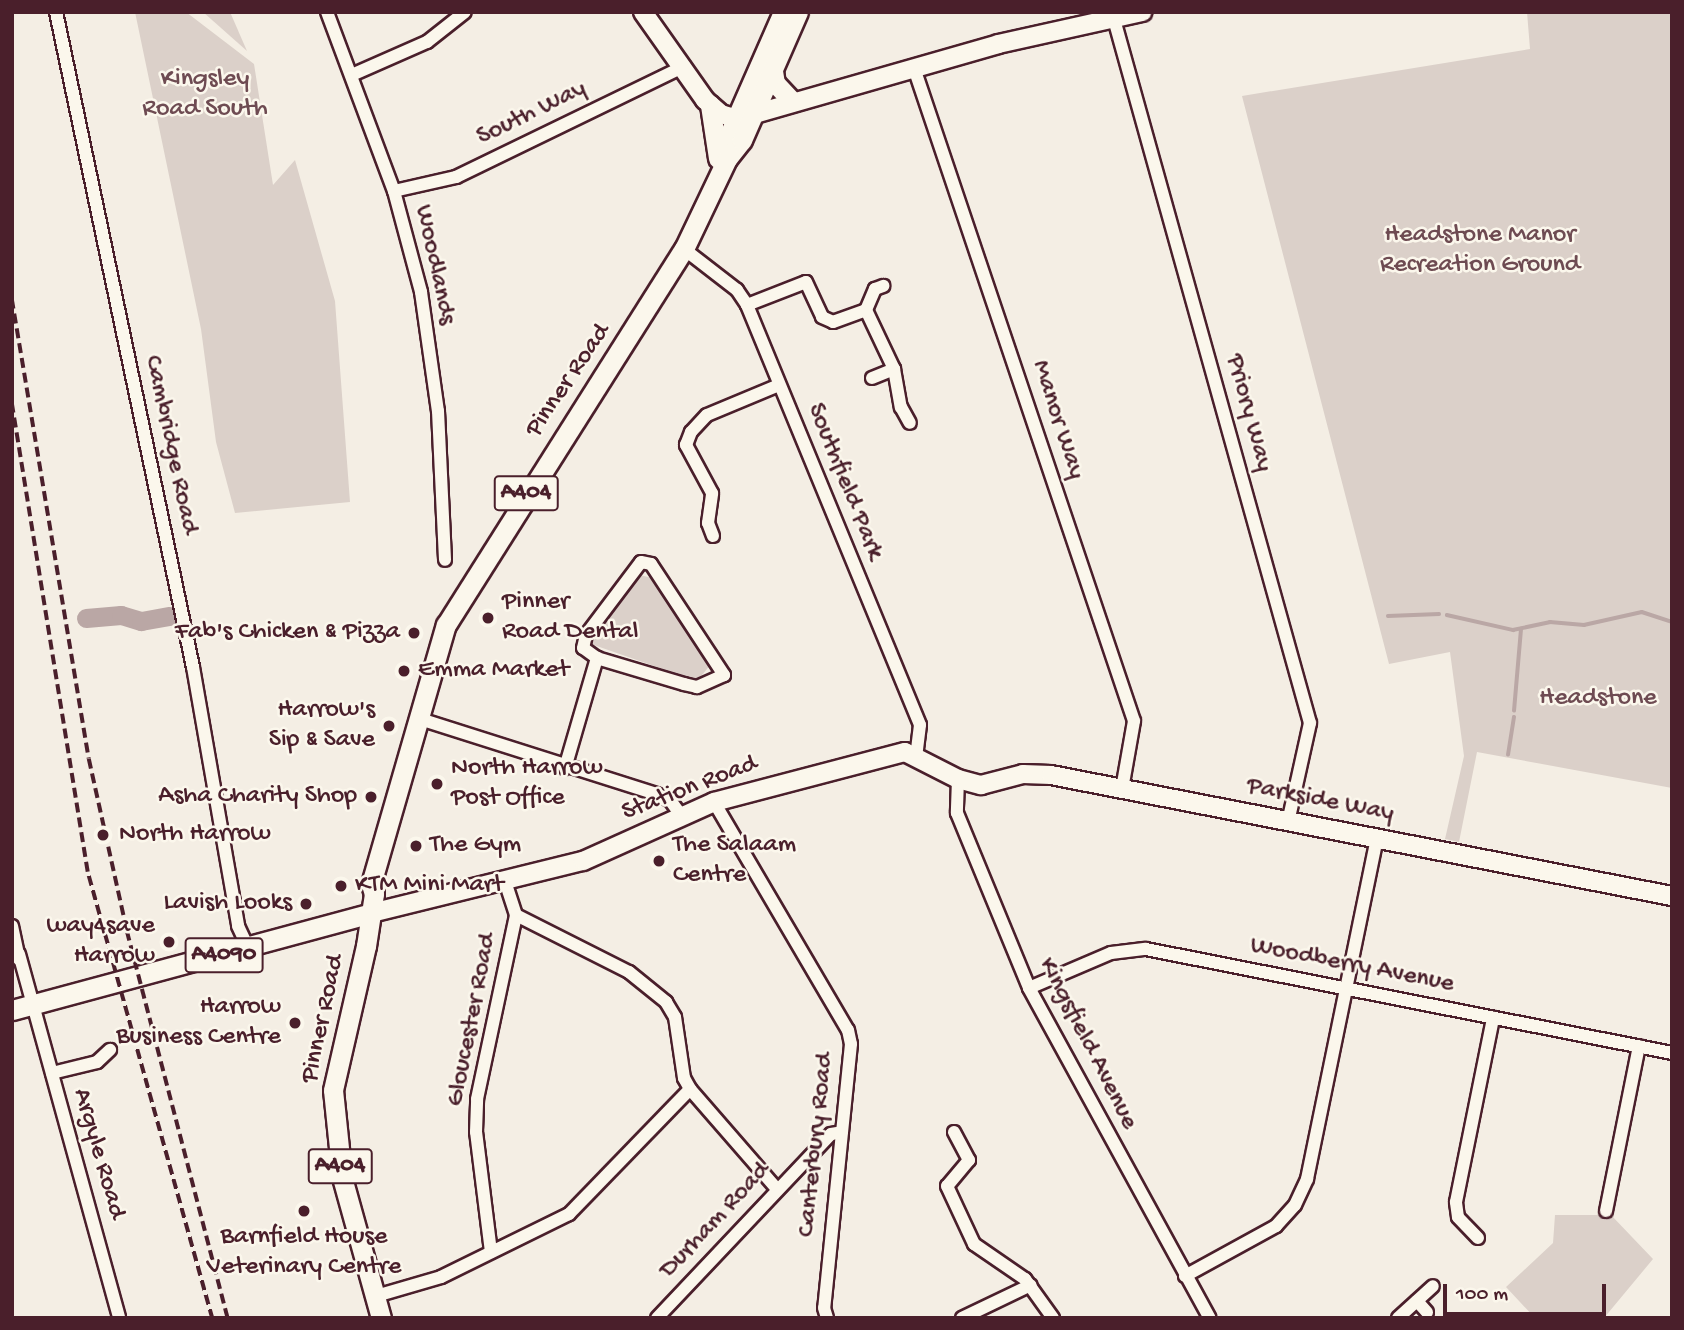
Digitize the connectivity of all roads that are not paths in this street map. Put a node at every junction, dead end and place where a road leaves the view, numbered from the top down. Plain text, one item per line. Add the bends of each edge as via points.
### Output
1 (56, 12) edge
2 (327, 12) edge
3 (465, 12) edge
4 (643, 12) edge
5 (783, 12) edge
6 (798, 12) edge
7 (1142, 12) edge
8 (1113, 15) edge
9 (685, 65) junction
10 (914, 68) junction
11 (774, 71) junction
12 (354, 74) junction
13 (707, 99) junction
14 (795, 100) junction
15 (747, 111) junction
16 (724, 166) junction
17 (394, 191) junction
18 (684, 249) junction
19 (883, 286) dead end
20 (747, 305) junction
21 (866, 310) junction
22 (894, 369) junction
23 (872, 378) dead end
24 (779, 385) junction
25 (911, 423) dead end
26 (713, 536) dead end
27 (445, 560) dead end
28 (597, 658) junction
29 (420, 719) junction
30 (916, 756) junction
31 (565, 768) junction
32 (958, 779) junction
33 (1122, 789) junction
34 (714, 803) junction
35 (681, 815) junction
36 (1288, 822) junction
37 (1377, 839) junction
38 (505, 881) junction
39 (1672, 896) edge
40 (373, 903) junction
41 (516, 915) junction
42 (12, 926) edge
43 (245, 938) junction
44 (1029, 988) junction
45 (1346, 988) junction
46 (31, 997) junction
47 (12, 1010) edge
48 (1493, 1018) junction
49 (1639, 1046) junction
50 (110, 1051) dead end
51 (1672, 1053) edge
52 (52, 1073) junction
53 (690, 1089) junction
54 (842, 1132) junction
55 (954, 1132) dead end
56 (777, 1189) junction
57 (1606, 1210) dead end
58 (1478, 1238) dead end
59 (491, 1252) junction
60 (1185, 1276) junction
61 (1031, 1285) junction
62 (1433, 1286) dead end
63 (376, 1296) junction
64 (1417, 1301) junction
65 (672, 1312) edge
66 (1427, 1312) dead end
67 (119, 1318) edge
68 (381, 1318) edge
69 (657, 1318) edge
70 (827, 1318) edge
71 (962, 1318) edge
72 (1054, 1318) edge
73 (1210, 1318) edge
74 (1398, 1318) edge

1 - 43 street, Cambridge Road via 238,926
2 - 12 street, Woodlands
3 - 12 street via 427,42
4 - 9 street
5 - 15 main road, A404
6 - 11 main road, A404
7 - 8 street
8 - 10 street
8 - 36 street, Priory Way via 1310,723
9 - 13 street
9 - 17 street, South Way via 456,177
10 - 14 street
10 - 33 street, Manor Way via 1134,721
11 - 14 main road via 775,83
11 - 15 main road, A404
12 - 17 street, Woodlands
13 - 15 street
13 - 16 main road
14 - 15 street
15 - 16 main road, Pinner Road / A404 via 735,154
16 - 18 main road, Pinner Road / A404
17 - 27 street, Woodlands via 421,292 438,411 452,541
18 - 20 street, Southfield Park via 737,290
18 - 29 main road, Pinner Road / A404 via 462,593 446,625
19 - 21 street via 875,289
20 - 21 street via 806,282 822,317 833,321
20 - 24 street, Southfield Park
21 - 22 street
22 - 23 street
22 - 25 street via 901,407
24 - 26 street via 707,415 691,432 686,445 712,493 708,523
24 - 30 street, Southfield Park via 920,725
28 - 28 street via 583,648 586,635 642,562 651,564 724,675 697,687
28 - 31 street
29 - 31 street
29 - 40 main road, Pinner Road / A404 via 371,884
30 - 32 street, Station Road
30 - 34 street, Station Road via 893,752
31 - 35 street via 656,794 670,800
32 - 33 street, Parkside Way via 990,785 1038,773
32 - 44 street, Kingsfield Avenue via 957,813
33 - 36 street, Parkside Way
34 - 35 street, Station Road
34 - 54 street, Canterbury Road via 848,1030
35 - 38 street, Station Road via 597,856
36 - 37 street, Parkside Way
37 - 39 street, Parkside Way
37 - 45 street
38 - 40 street, Station Road
38 - 41 street, Gloucester Road
40 - 43 main road, Station Road / A4090
40 - 63 main road, Pinner Road / A404 via 333,1090 342,1177
41 - 53 street via 629,972 666,1002 675,1017 684,1078
41 - 59 street, Gloucester Road via 477,1100 476,1132
42 - 46 street, Argyle Road
43 - 46 main road, Station Road / A4090
44 - 45 street, Woodberry Avenue via 1111,953 1146,949
44 - 60 street, Kingsfield Avenue
45 - 48 street, Woodberry Avenue
45 - 60 street via 1328,1090 1307,1179 1295,1205 1276,1226
46 - 47 main road, A4090
46 - 52 street, Argyle Road
48 - 49 street, Woodberry Avenue
48 - 58 street via 1456,1202 1458,1217
49 - 51 street, Woodberry Avenue
49 - 57 street
50 - 52 street via 97,1062
52 - 67 street, Argyle Road
53 - 56 street
53 - 59 street via 569,1214
54 - 56 street, Durham Road via 831,1134
54 - 70 street, Canterbury Road via 824,1308
55 - 61 street via 969,1160 947,1186 974,1244
56 - 65 street, Durham Road
59 - 63 street via 441,1277
60 - 73 street, Kingsfield Avenue
61 - 71 street
61 - 72 street
62 - 64 street
63 - 68 main road, Pinner Road / A404
64 - 66 street
64 - 74 street
65 - 69 street, Durham Road

